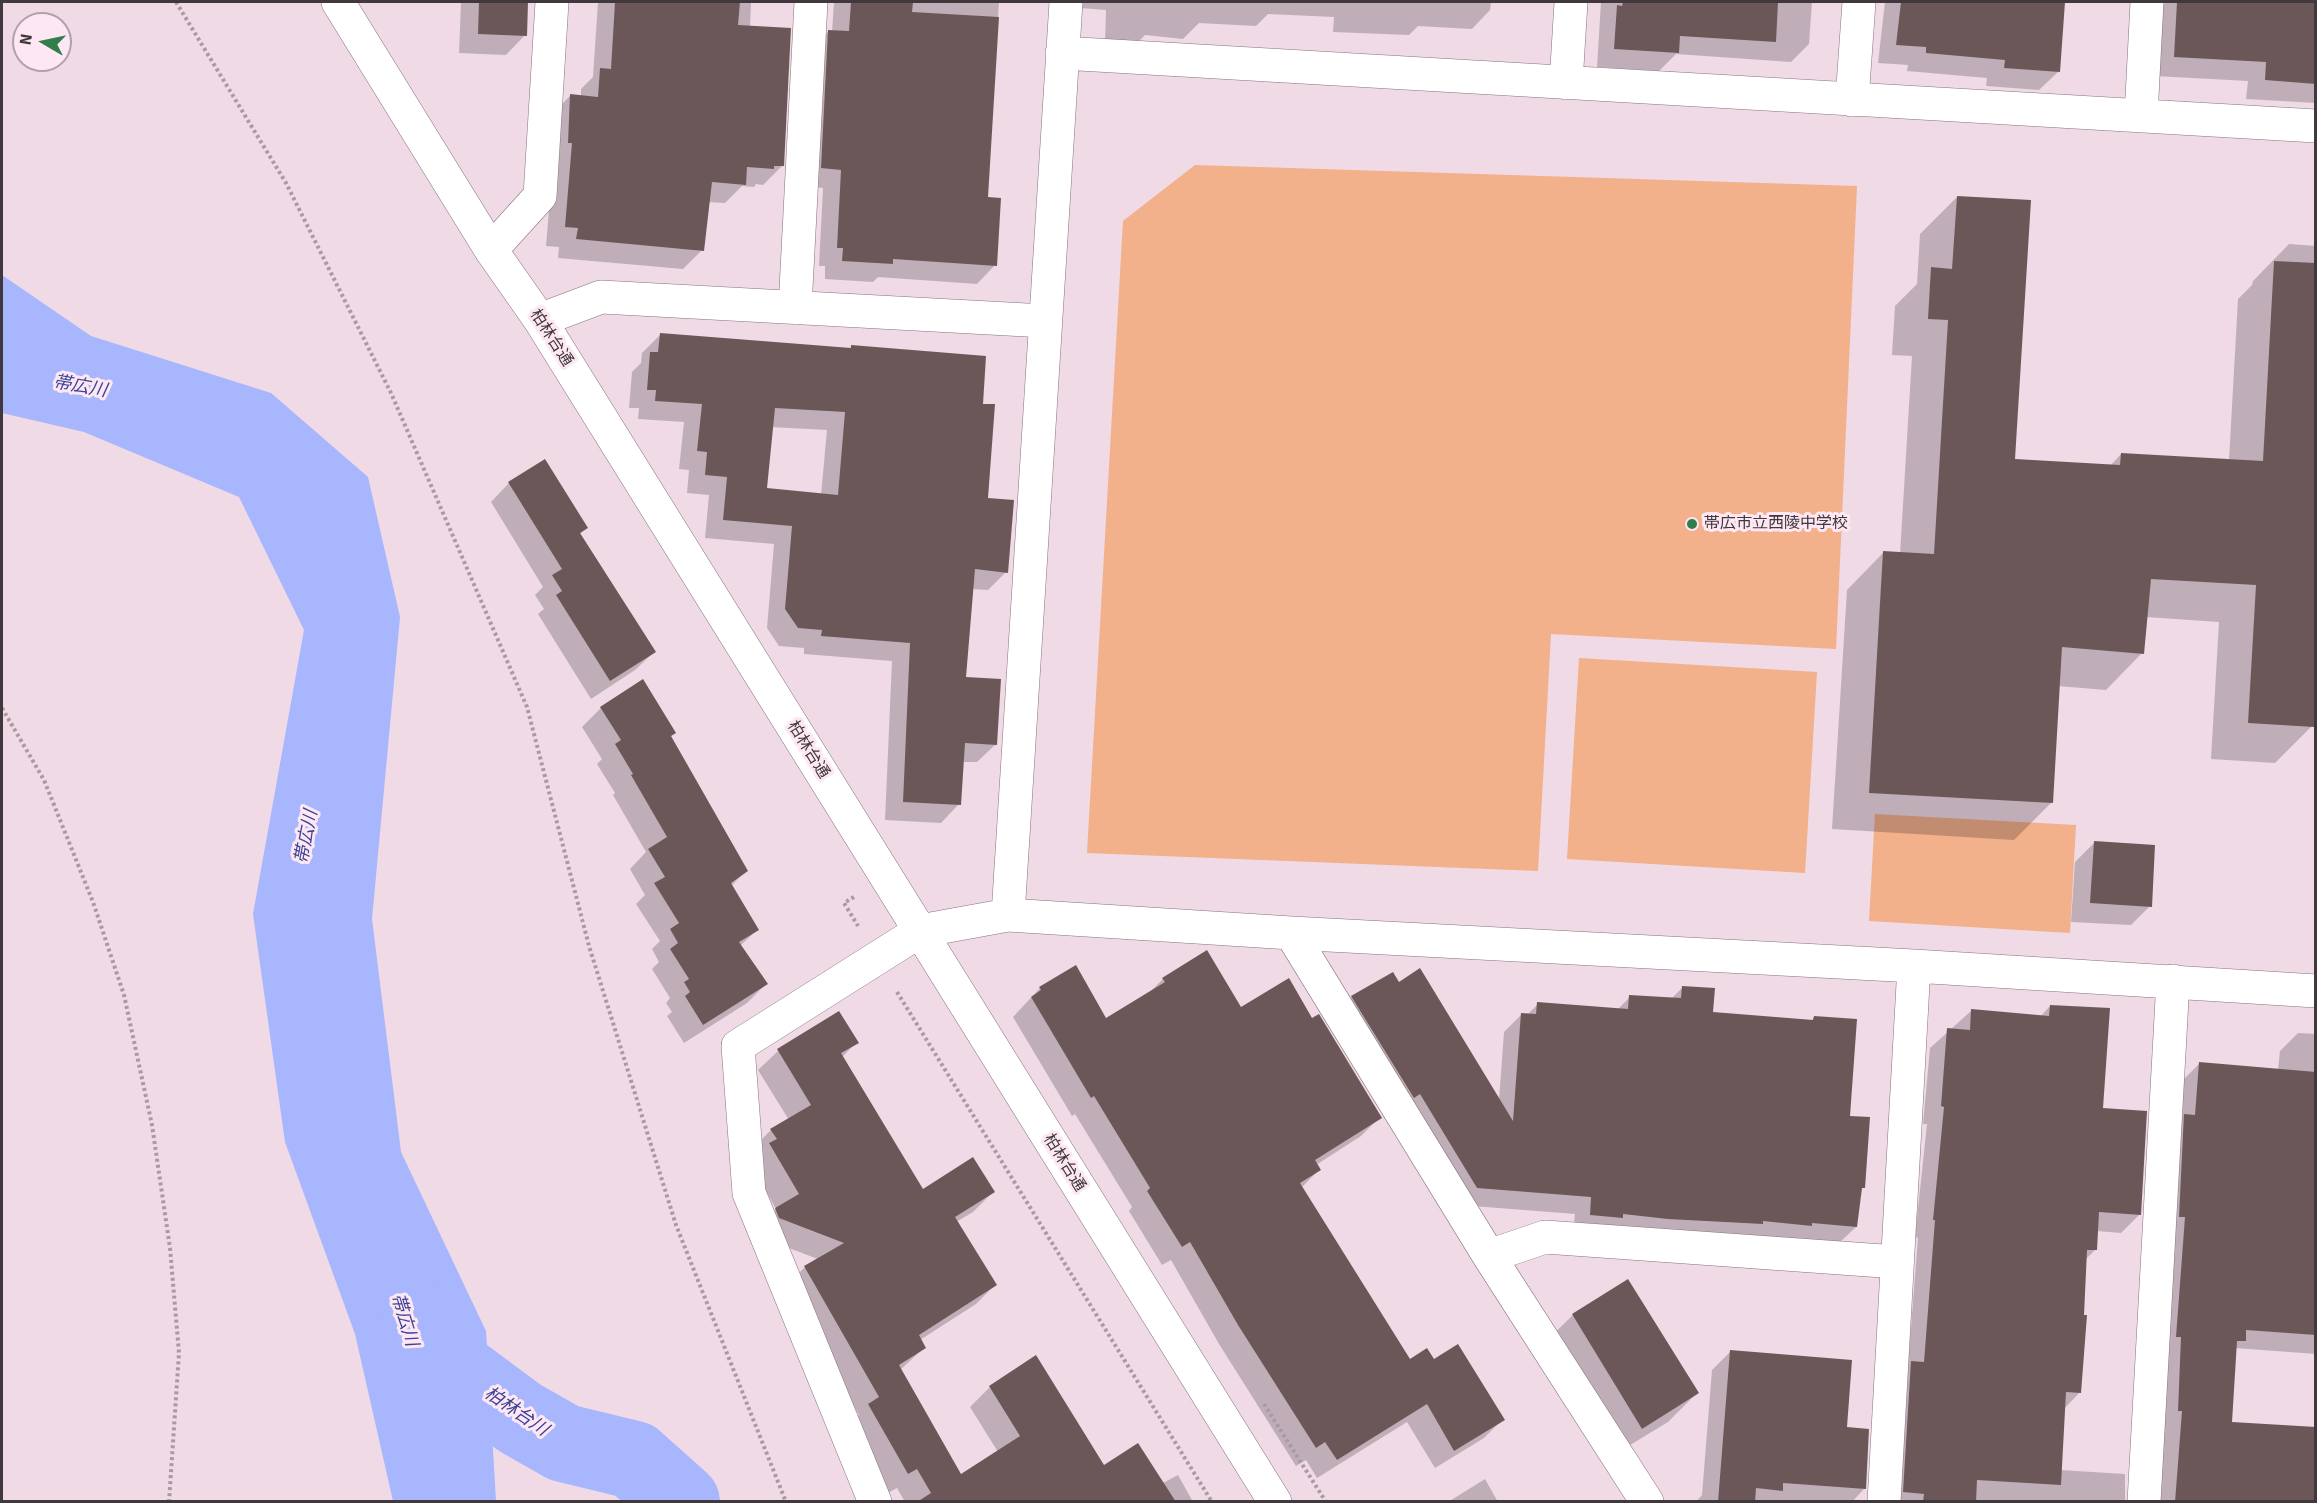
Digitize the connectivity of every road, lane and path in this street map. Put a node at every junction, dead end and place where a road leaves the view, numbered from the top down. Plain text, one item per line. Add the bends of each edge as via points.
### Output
1 (176, 2) edge
2 (338, 2) edge
3 (552, 2) edge
4 (811, 2) edge
5 (1066, 2) edge
6 (1571, 2) edge
7 (1859, 2) edge
8 (2147, 2) edge
9 (1062, 53) junction
10 (1566, 82) junction
11 (1852, 100) junction
12 (2140, 116) junction
13 (2316, 126) edge
14 (491, 250) junction
15 (795, 308) junction
16 (540, 320) junction
17 (1046, 321) junction
18 (2, 708) edge
19 (1008, 915) junction
20 (920, 931) junction
21 (1291, 933) junction
22 (1914, 966) junction
23 (2173, 981) junction
24 (2316, 991) edge
25 (1489, 1256) junction
26 (1897, 1262) junction
27 (169, 1502) edge
28 (786, 1502) edge
29 (875, 1502) edge
30 (1275, 1502) edge
31 (1647, 1502) edge
32 (1884, 1502) edge
33 (2144, 1502) edge

1 - 28 path via 286,183 391,393 527,707 590,946 676,1225
2 - 14 street, 柏林台通
3 - 14 street via 540,196
4 - 15 street
5 - 9 street
6 - 10 street
7 - 11 street
8 - 12 street
9 - 10 street
9 - 17 street
10 - 11 street
11 - 12 street
12 - 13 street
14 - 16 street, 柏林台通
15 - 16 street via 601,297
15 - 17 street
16 - 20 street, 柏林台通
17 - 19 street
18 - 27 path via 44,780 93,902 124,995 150,1114 170,1248 179,1353
19 - 20 street
19 - 21 street
20 - 29 street via 738,1046 749,1193
20 - 30 street, 柏林台通
21 - 22 street
21 - 25 street
22 - 23 street
22 - 26 street
23 - 24 street
23 - 33 street
25 - 26 street via 1545,1237
25 - 31 street
26 - 32 street

